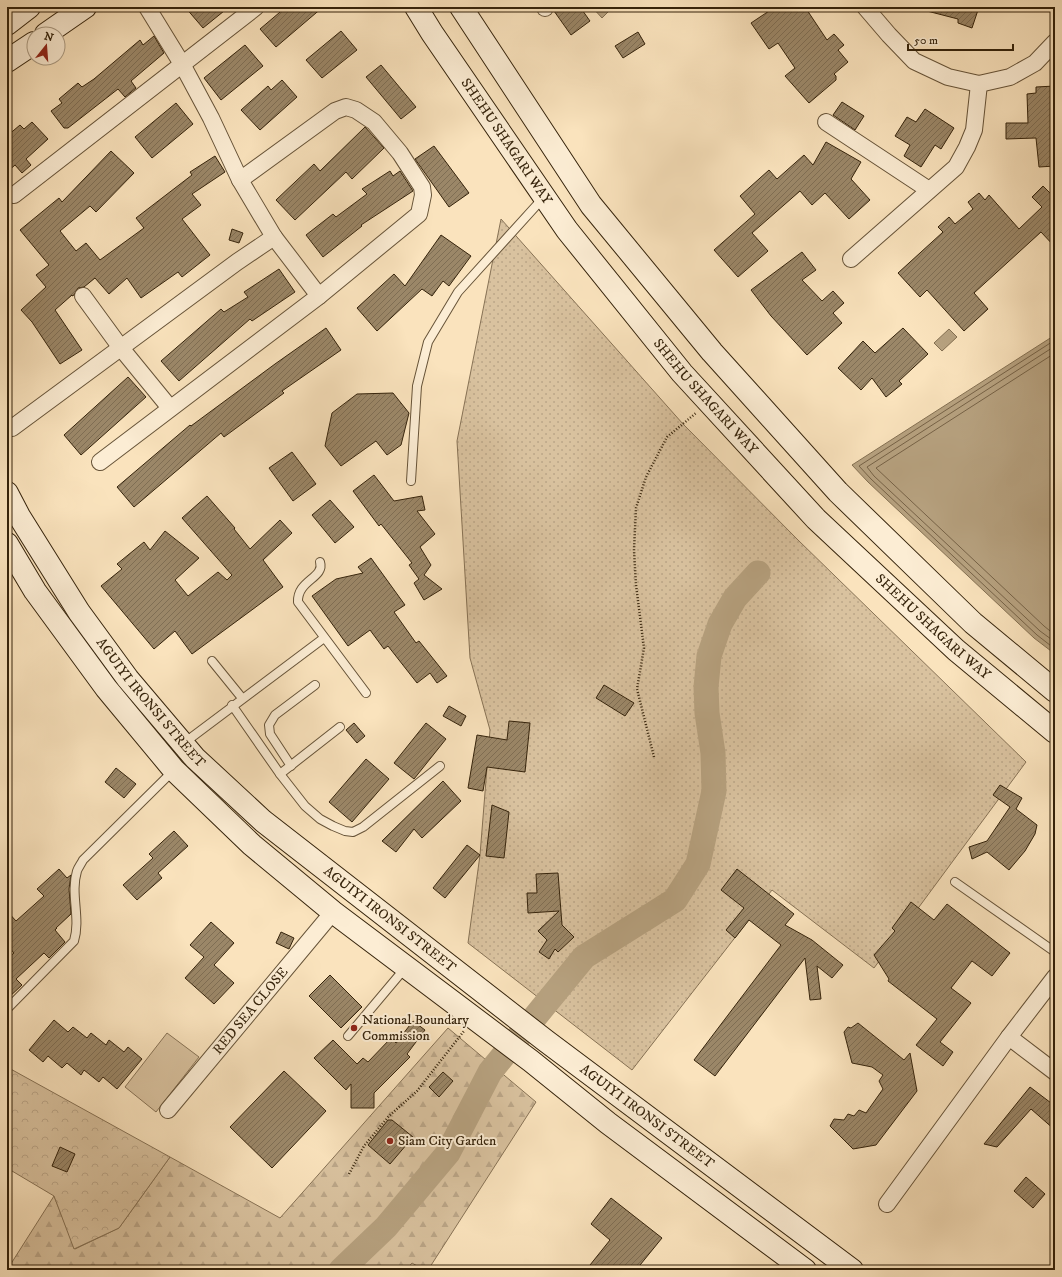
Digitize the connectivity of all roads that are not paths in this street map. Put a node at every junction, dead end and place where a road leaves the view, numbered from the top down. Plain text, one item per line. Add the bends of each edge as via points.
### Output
1 (29, 7) edge
2 (85, 7) edge
3 (147, 7) edge
4 (256, 7) edge
5 (416, 7) edge
6 (461, 7) edge
7 (865, 7) edge
8 (7, 24) edge
9 (58, 26) edge
10 (1055, 42) edge
11 (26, 48) edge
12 (7, 61) edge
13 (182, 64) junction
14 (979, 84) junction
15 (826, 122) dead end
16 (240, 180) junction
17 (929, 190) junction
18 (14, 195) dead end
19 (544, 197) junction
20 (274, 237) junction
21 (851, 259) dead end
22 (83, 296) dead end
23 (319, 296) junction
24 (121, 348) junction
25 (170, 408) junction
26 (12, 428) dead end
27 (100, 462) dead end
28 (411, 481) dead end
29 (7, 493) edge
30 (7, 544) edge
31 (320, 562) dead end
32 (324, 638) junction
33 (212, 661) dead end
34 (315, 685) dead end
35 (1055, 691) edge
36 (366, 693) dead end
37 (242, 698) junction
38 (232, 706) junction
39 (340, 727) dead end
40 (1055, 732) edge
41 (183, 743) junction
42 (291, 766) junction
43 (440, 766) dead end
44 (174, 770) junction
45 (280, 774) junction
46 (955, 882) dead end
47 (333, 912) junction
48 (1055, 952) edge
49 (406, 966) junction
50 (1055, 977) edge
51 (7, 1009) edge
52 (348, 1036) dead end
53 (1009, 1037) junction
54 (1055, 1072) edge
55 (168, 1110) dead end
56 (887, 1204) dead end
57 (805, 1270) edge
58 (852, 1270) edge

1 - 8 main road
2 - 9 main road
3 - 13 street
4 - 13 street
5 - 19 main road, SHEHU SHAGARI WAY
6 - 35 main road, SHEHU SHAGARI WAY via 592,206 712,352 838,492 973,623
7 - 14 street via 914,61 948,77
10 - 14 street via 1035,63 1010,77
11 - 12 main road
13 - 16 street
13 - 18 street
14 - 17 street via 974,130 967,147 956,167
15 - 17 street
16 - 20 street
16 - 23 street via 335,110 346,107 356,110 374,122 400,153 422,187 419,214
17 - 21 street
19 - 28 lane via 458,292 428,342 417,386
19 - 40 main road, SHEHU SHAGARI WAY via 572,236 682,373 816,519 956,650
20 - 23 street
20 - 24 street
22 - 24 street
23 - 25 street
24 - 25 street
24 - 26 street
25 - 27 street
29 - 41 main road, AGUIYI IRONSI STREET via 79,612 128,679
30 - 44 main road, AGUIYI IRONSI STREET via 35,591 102,682
31 - 32 lane via 320,571 301,588 298,602
32 - 36 lane
32 - 37 lane
33 - 37 lane
34 - 42 lane via 275,715 269,725 270,734
37 - 38 lane
38 - 41 lane
38 - 45 lane
39 - 42 lane
41 - 58 main road, AGUIYI IRONSI STREET via 195,758 263,821 500,1006
42 - 45 lane
43 - 45 lane via 363,827 353,832 345,831 320,819 305,806
44 - 47 main road, AGUIYI IRONSI STREET via 252,845
44 - 51 lane via 83,860 77,871 75,883 77,932 74,941
46 - 48 lane
47 - 49 main road, AGUIYI IRONSI STREET
47 - 55 street, RED SEA CLOSE
49 - 52 lane
49 - 57 main road, AGUIYI IRONSI STREET via 608,1123
50 - 53 street
53 - 54 street
53 - 56 street

